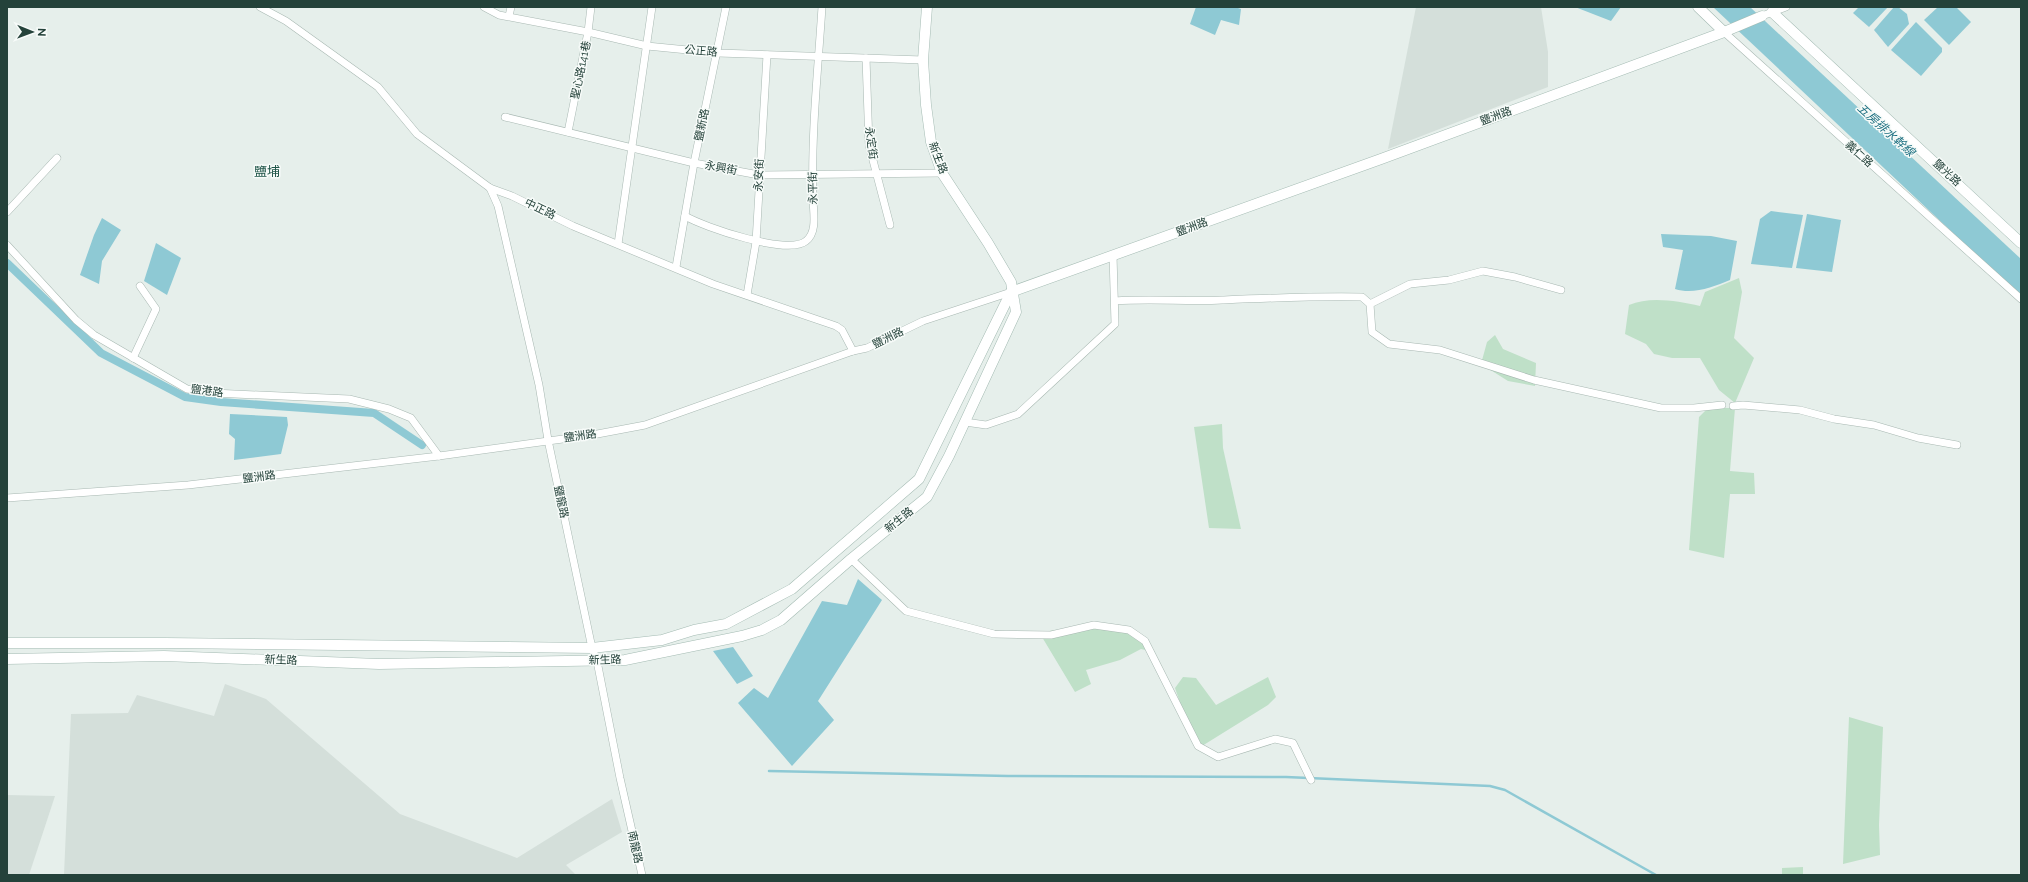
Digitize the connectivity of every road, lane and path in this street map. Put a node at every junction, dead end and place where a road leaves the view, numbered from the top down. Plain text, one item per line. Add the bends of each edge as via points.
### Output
1 (260, 7) edge
2 (484, 7) edge
3 (511, 7) edge
4 (591, 7) edge
5 (652, 7) edge
6 (726, 7) edge
7 (822, 7) edge
8 (927, 7) edge
9 (1698, 7) edge
10 (1786, 7) edge
11 (1767, 12) edge
12 (510, 16) junction
13 (1729, 30) junction
14 (588, 32) junction
15 (646, 46) junction
16 (718, 53) junction
17 (767, 55) junction
18 (819, 57) junction
19 (866, 58) junction
20 (923, 60) junction
21 (505, 117) dead end
22 (568, 132) junction
23 (631, 148) junction
24 (57, 158) dead end
25 (694, 163) junction
26 (942, 173) junction
27 (812, 174) junction
28 (876, 174) junction
29 (759, 175) junction
30 (490, 188) junction
31 (7, 212) edge
32 (684, 216) junction
33 (890, 225) dead end
34 (756, 242) junction
35 (2021, 243) edge
36 (618, 244) junction
37 (7, 245) edge
38 (1113, 255) junction
39 (676, 267) junction
40 (140, 286) dead end
41 (1561, 290) dead end
42 (1012, 292) junction
43 (747, 295) junction
44 (2021, 299) edge
45 (1116, 301) junction
46 (1370, 304) junction
47 (853, 351) junction
48 (133, 358) junction
49 (1722, 405) dead end
50 (1733, 406) dead end
51 (965, 422) junction
52 (548, 440) junction
53 (1958, 445) dead end
54 (440, 456) junction
55 (7, 498) edge
56 (851, 559) junction
57 (7, 643) edge
58 (592, 648) junction
59 (7, 659) edge
60 (597, 661) junction
61 (1311, 780) dead end
62 (629, 818) joint
63 (642, 875) edge

1 - 30 street, 中正路 via 286,21 378,86 417,134
2 - 12 street, 公正路 via 499,15
3 - 12 street
4 - 14 street, 聖心路141巷
5 - 15 street
6 - 16 street, 鹽新路
7 - 18 street, 永平街
8 - 20 street, 新生路
9 - 13 street, 義仁路
10 - 11 street
11 - 13 street, 鹽洲路
11 - 35 street, 鹽光路
12 - 14 street, 公正路
13 - 38 street, 鹽洲路
13 - 44 street, 義仁路
14 - 15 street, 公正路
14 - 22 street, 聖心路141巷
15 - 16 street, 公正路
15 - 23 street
16 - 17 street, 公正路
16 - 25 street, 鹽新路
17 - 18 street, 公正路
17 - 29 street, 永安街
18 - 19 street, 公正路
18 - 27 street, 永平街
19 - 20 street, 公正路
19 - 28 street, 永定街 via 868,131
20 - 26 street, 新生路 via 931,142
21 - 22 street, 永興街
22 - 23 street, 永興街
23 - 25 street, 永興街
23 - 36 street
24 - 31 street
25 - 29 street, 永興街
25 - 32 street, 鹽新路
26 - 28 street, 永興街
26 - 42 street, 新生路 via 1011,282
27 - 28 street, 永興街
27 - 29 street, 永興街
27 - 34 street, 永平街 via 811,235 805,242 797,244
28 - 33 street, 永定街
29 - 34 street, 永安街
30 - 36 street, 中正路
30 - 52 street, 鹽龍路 via 498,206 539,385
32 - 34 street, 永平街 via 701,225
32 - 39 street, 鹽新路
34 - 43 street, 永安街
36 - 39 street, 中正路
37 - 48 street, 鹽港路 via 76,320 94,335
38 - 42 street, 鹽洲路
38 - 45 street
39 - 43 street, 中正路 via 713,284
40 - 48 street via 156,309
41 - 46 street via 1484,271 1449,280 1410,284
42 - 47 street, 鹽洲路 via 923,321 867,348
42 - 51 street, 新生路 via 1016,312
42 - 58 street, 新生路 via 918,479 792,589 726,624 662,640
43 - 47 street, 中正路 via 836,326 842,330
45 - 46 street via 1347,296 1362,297
45 - 51 street via 1115,324 1018,414 986,424
46 - 49 street via 1372,332 1389,344 1440,350 1534,380 1661,408
47 - 52 street, 鹽洲路 via 645,425
48 - 54 street, 鹽港路 via 187,389 220,394 350,399 389,409 411,418
50 - 53 street via 1800,410
51 - 56 street, 新生路 via 927,497
52 - 54 street, 鹽洲路
52 - 58 street, 鹽龍路
54 - 55 street, 鹽洲路 via 188,485
56 - 60 street, 新生路 via 781,620 762,630 710,644 633,658
56 - 61 street via 906,611 994,634 1051,635 1094,625 1129,630 1145,642 1198,746 1218,757 1275,739 1293,743
57 - 58 street, 新生路 via 165,642
58 - 60 street, 鹽龍路
59 - 60 street, 新生路 via 164,656 379,664
60 - 62 street, 鹽龍路
62 - 63 street, 南龍路

